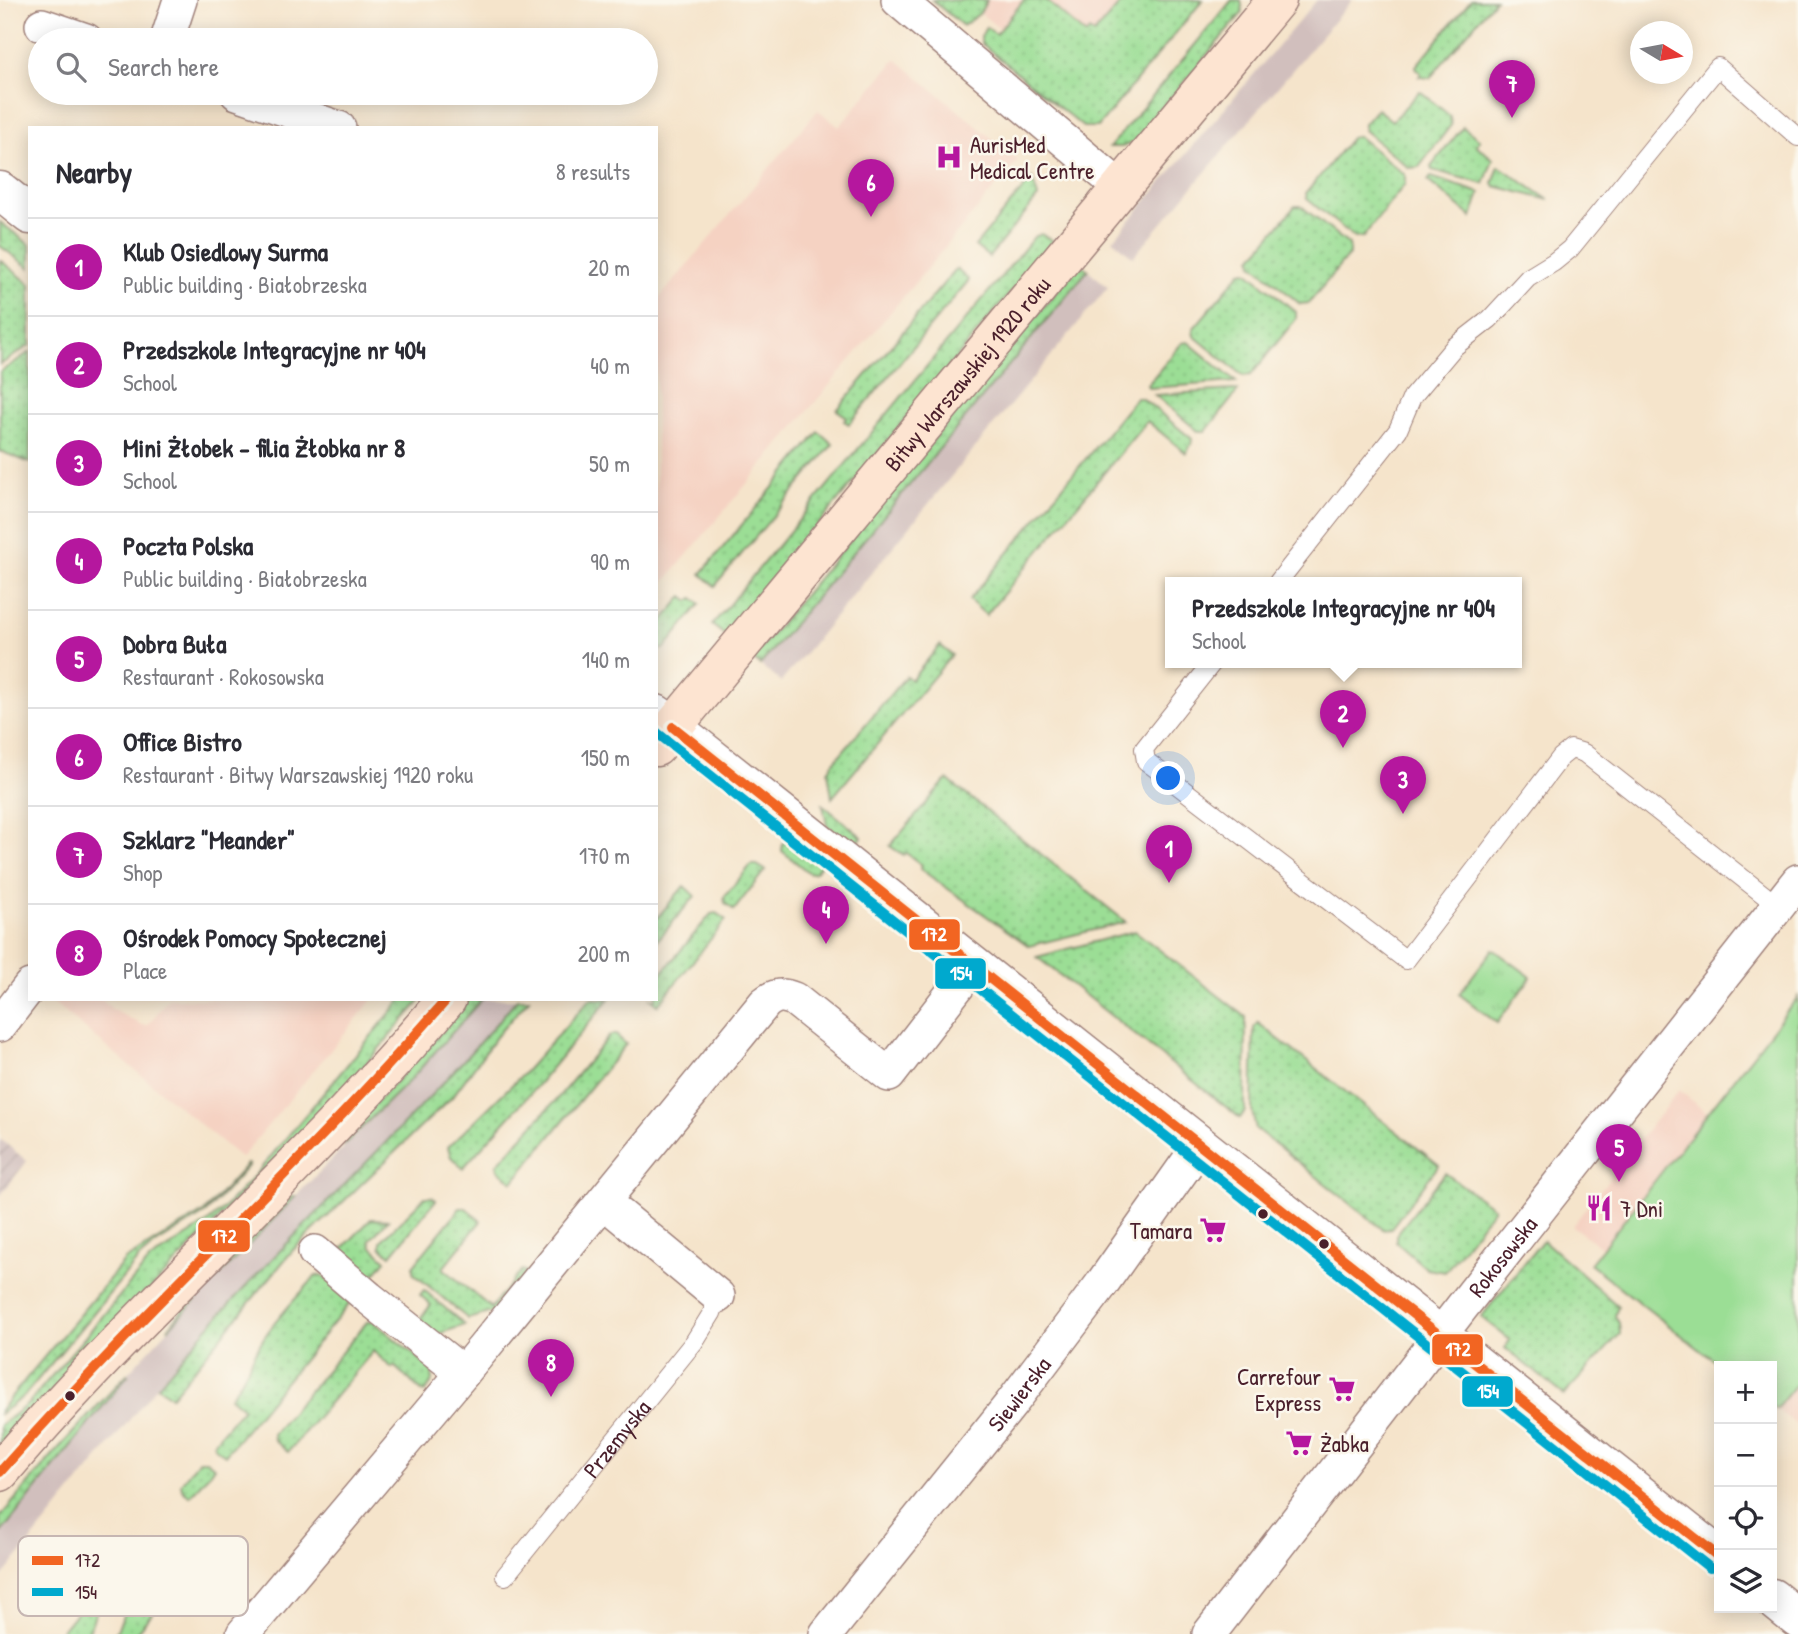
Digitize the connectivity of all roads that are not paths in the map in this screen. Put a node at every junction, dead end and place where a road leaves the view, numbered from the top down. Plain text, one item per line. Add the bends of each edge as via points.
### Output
1 (180, 0) edge
2 (898, 0) edge
3 (1277, 0) edge
4 (41, 25) dead end
5 (50, 28) edge
6 (171, 28) edge
7 (272, 105) edge
8 (333, 126) edge
9 (1798, 137) edge
10 (1121, 188) junction
11 (0, 191) edge
12 (28, 213) edge
13 (1282, 577) edge
14 (1208, 668) edge
15 (662, 729) edge
16 (1788, 894) edge
17 (974, 965) junction
18 (28, 989) edge
19 (445, 1001) edge
20 (0, 1025) edge
21 (1200, 1145) junction
22 (604, 1202) junction
23 (315, 1252) dead end
24 (718, 1296) joint
25 (1440, 1335) junction
26 (463, 1373) junction
27 (0, 1472) edge
28 (1714, 1553) edge
29 (505, 1576) dead end
30 (1777, 1602) edge
31 (1798, 1619) edge
32 (243, 1634) edge
33 (826, 1634) edge
34 (1209, 1634) edge

1 - 6 street
2 - 10 street
3 - 10 main road, Bitwy Warszawskiej 1920 roku
4 - 5 street
7 - 8 street
9 - 13 lane via 1718,67 1570,249 1528,278 1490,319 1454,347 1412,397 1398,430
10 - 15 main road, Bitwy Warszawskiej 1920 roku
11 - 12 street
14 - 16 lane via 1144,749 1146,761 1406,960 1571,749 1584,753
15 - 17 street
16 - 25 street, Rokosowska
17 - 21 street
17 - 22 street via 889,1075 794,999 773,997
18 - 20 street
19 - 27 main road via 366,1091 105,1355
21 - 25 street
21 - 33 street, Siewierska via 1011,1404
22 - 24 street
22 - 26 street
23 - 26 street
24 - 29 lane, Przemyska via 694,1342
25 - 28 street
25 - 34 street, Rokosowska
26 - 32 street
30 - 31 street

